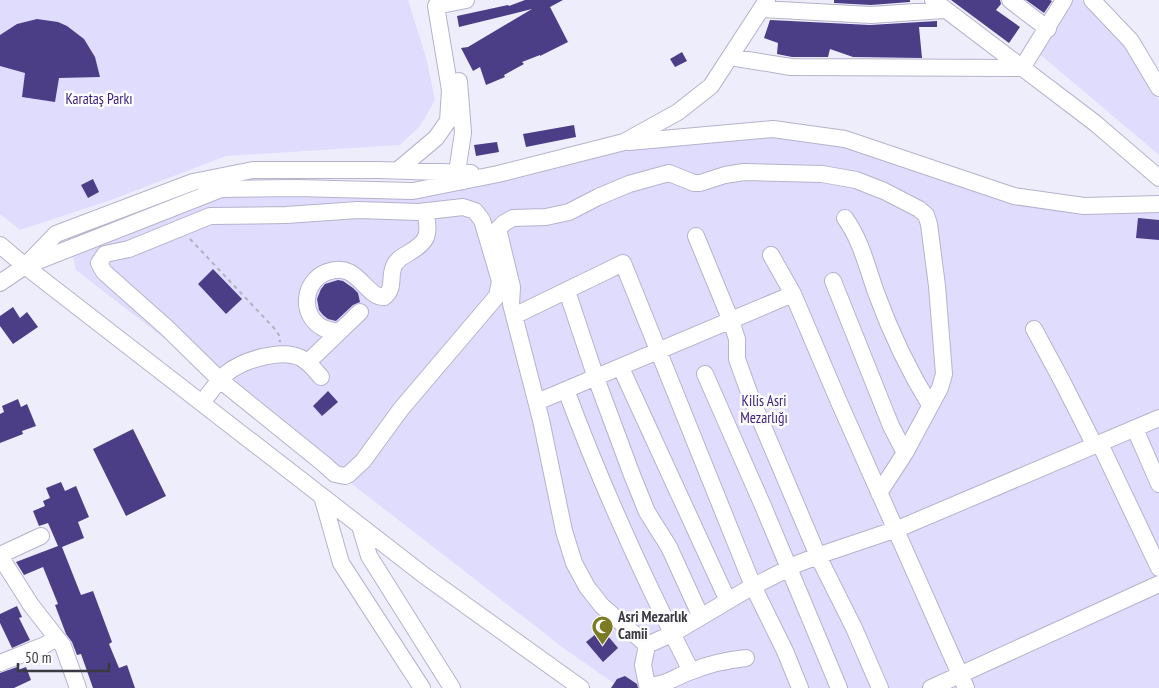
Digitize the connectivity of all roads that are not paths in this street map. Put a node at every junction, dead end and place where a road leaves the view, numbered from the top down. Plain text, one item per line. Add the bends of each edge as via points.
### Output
1 (466, 0) edge
2 (1010, 0) edge
3 (1064, 0) edge
4 (1092, 0) edge
5 (435, 3) edge
6 (764, 5) edge
7 (939, 5) edge
8 (1048, 29) junction
9 (730, 58) junction
10 (1022, 68) junction
11 (1159, 88) edge
12 (624, 142) junction
13 (398, 170) junction
14 (457, 177) junction
15 (1159, 178) edge
16 (413, 191) junction
17 (1159, 204) edge
18 (422, 212) junction
19 (845, 218) dead end
20 (696, 236) dead end
21 (0, 244) edge
22 (771, 255) dead end
23 (25, 266) junction
24 (833, 281) dead end
25 (0, 283) edge
26 (567, 291) junction
27 (793, 294) junction
28 (360, 312) dead end
29 (514, 316) junction
30 (731, 321) junction
31 (1034, 329) dead end
32 (338, 332) junction
33 (659, 352) junction
34 (308, 362) junction
35 (621, 368) junction
36 (705, 374) dead end
37 (321, 377) dead end
38 (596, 378) junction
39 (220, 380) junction
40 (566, 390) junction
41 (536, 402) junction
42 (202, 403) junction
43 (930, 405) junction
44 (1159, 418) edge
45 (1135, 429) junction
46 (1098, 445) junction
47 (905, 453) junction
48 (1159, 484) edge
49 (879, 493) junction
50 (322, 496) junction
51 (360, 526) junction
52 (896, 529) junction
53 (41, 536) dead end
54 (0, 555) edge
55 (818, 556) junction
56 (1159, 568) edge
57 (788, 569) junction
58 (1159, 584) edge
59 (753, 586) junction
60 (728, 601) junction
61 (701, 617) junction
62 (672, 634) junction
63 (56, 638) junction
64 (647, 645) junction
65 (746, 658) dead end
66 (0, 663) edge
67 (691, 671) junction
68 (963, 681) edge
69 (652, 687) edge
70 (78, 688) edge
71 (422, 688) edge
72 (452, 688) edge
73 (581, 688) edge
74 (800, 688) edge
75 (839, 688) edge
76 (880, 688) edge
77 (931, 688) edge

1 - 5 street
2 - 8 street
3 - 8 street
4 - 11 street via 1131,41
5 - 13 street via 450,90 448,121 436,138
5 - 14 street via 459,81 463,133
6 - 7 street via 871,15
6 - 9 street
7 - 10 street
8 - 10 street
9 - 10 street via 791,67
9 - 12 street via 711,86 678,112
10 - 15 street via 1095,123
12 - 14 street via 498,174
12 - 17 street via 773,129 845,139 1014,196 1084,206
13 - 14 street
13 - 23 street via 253,170 193,182 56,234
14 - 16 street
16 - 18 street
16 - 23 street via 221,189
18 - 32 street via 428,228 427,236 423,243 396,263 391,289 384,297 376,296 359,278 345,270 322,274 312,284 306,301 311,314 318,324
18 - 39 street via 358,210 210,216 102,257 102,269
18 - 39 street via 464,208 479,215 500,281 499,292 401,409 363,461 349,474 335,474
19 - 43 street via 861,245 878,297 905,360
20 - 30 street
21 - 23 street
22 - 27 street
23 - 25 street
23 - 42 street
24 - 47 street
26 - 29 street
26 - 33 street via 623,263
26 - 38 street
27 - 30 street
27 - 49 street
28 - 32 street
29 - 41 street
29 - 43 street via 512,287 498,229 512,218 562,215 629,184 668,173 694,183 744,172 842,176 871,185 919,208 928,220 944,368 943,380
30 - 33 street
30 - 55 street via 737,339 737,359
31 - 46 street
32 - 34 street
33 - 35 street
33 - 59 street
34 - 37 street
34 - 39 street via 298,356 261,357 242,364
35 - 38 street
35 - 60 street
36 - 57 street
38 - 40 street
38 - 61 street via 648,512 669,547
39 - 42 street
40 - 41 street
40 - 62 street via 609,498
41 - 64 street via 574,563 602,606
42 - 50 street
43 - 47 street
44 - 45 street
45 - 46 street
45 - 48 street
46 - 52 street
46 - 56 street
47 - 49 street
49 - 52 street
50 - 51 street
50 - 71 street via 341,562
51 - 72 street via 369,556
51 - 73 street
52 - 55 street
52 - 68 street
53 - 54 street
54 - 63 street
55 - 57 street
55 - 76 street
57 - 59 street
57 - 75 street
58 - 68 street
59 - 60 street
59 - 74 street
60 - 61 street
61 - 62 street
62 - 64 street
62 - 67 street
63 - 66 street
63 - 70 street
64 - 69 street via 643,665
65 - 67 street
67 - 69 street
68 - 77 street

